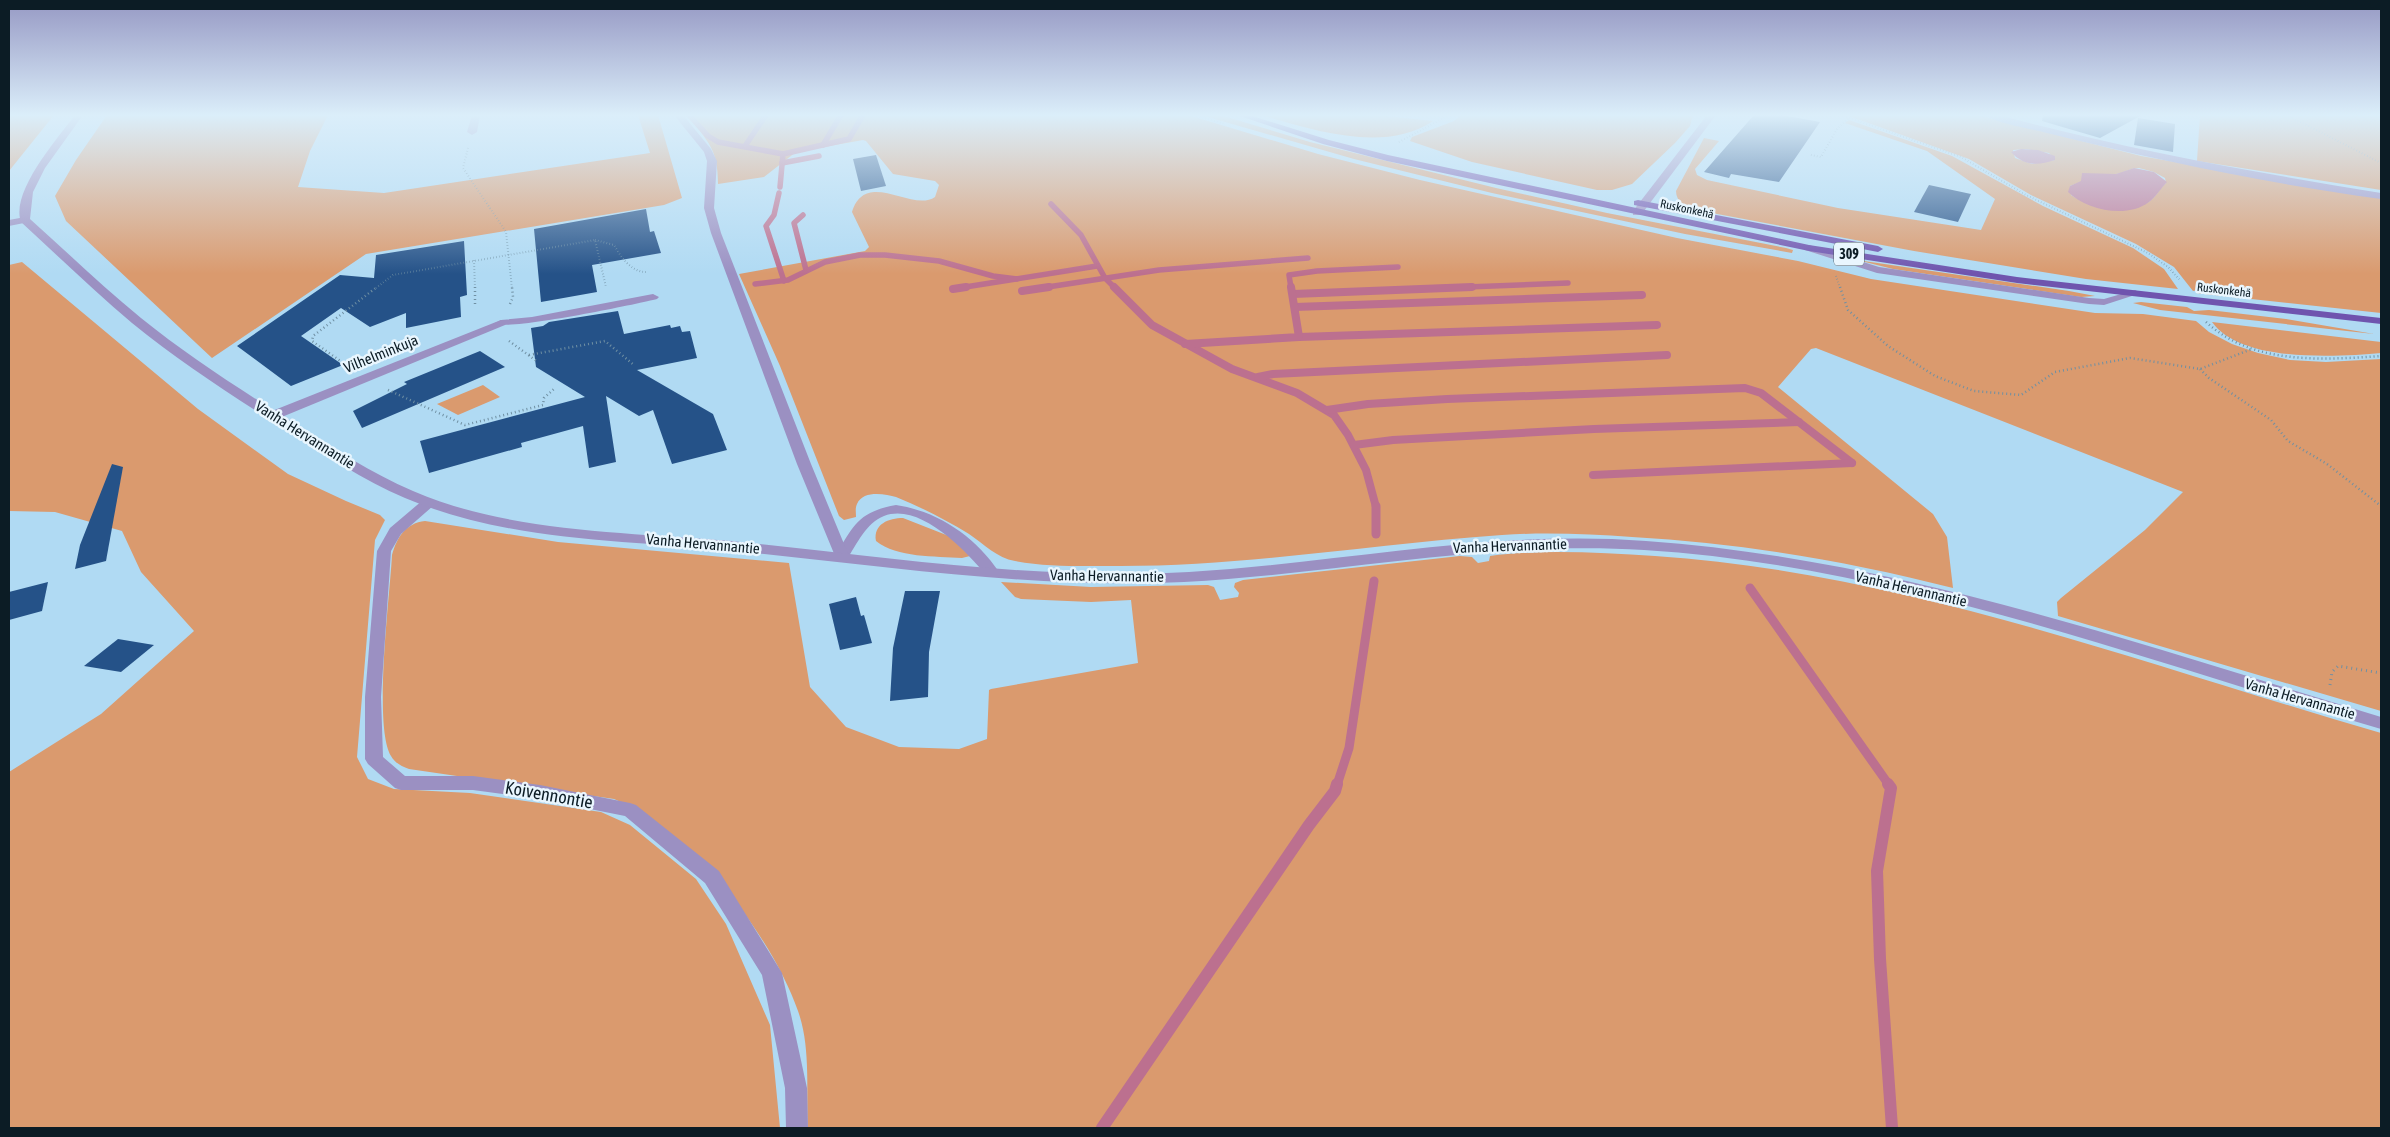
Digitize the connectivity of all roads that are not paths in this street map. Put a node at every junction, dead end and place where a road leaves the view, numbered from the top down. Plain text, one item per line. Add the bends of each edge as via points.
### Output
1 (40, 168) edge
2 (712, 168) edge
3 (1438, 168) edge
4 (1470, 168) edge
5 (1670, 168) edge
6 (2220, 168) edge
7 (2381, 196) edge
8 (1641, 208) junction
9 (25, 220) junction
10 (9, 223) edge
11 (1809, 248) junction
12 (2063, 284) junction
13 (2135, 293) junction
14 (652, 297) dead end
15 (2381, 321) edge
16 (272, 416) junction
17 (428, 502) junction
18 (842, 556) junction
19 (991, 572) junction
20 (2381, 723) edge
21 (797, 1128) edge

1 - 9 street via 28,192
2 - 18 street via 709,208 716,234
3 - 8 main road, Ruskonkehä / 309
4 - 8 main road, Ruskonkehä / 309
5 - 8 street
6 - 7 street
8 - 11 main road, Ruskonkehä / 309
8 - 12 main road, Ruskonkehä / 309
9 - 10 street
9 - 16 street, Vanha Hervannantie via 140,323
11 - 12 main road, Ruskonkehä / 309
11 - 13 street via 1876,270 2088,302 2104,302
12 - 13 main road, Ruskonkehä / 309
13 - 15 main road, Ruskonkehä / 309
14 - 16 street, Vilhelminkuja via 496,325
16 - 17 street, Vanha Hervannantie via 363,472
17 - 18 street, Vanha Hervannantie via 493,521 584,533
17 - 21 street, Koivennontie via 395,531 384,551 373,697 374,759 401,783 473,783 630,810 712,877 772,973 796,1088
18 - 19 street, Vanha Hervannantie
18 - 19 street via 863,523 875,515 898,510 932,519 956,534 978,554
19 - 20 street, Vanha Hervannantie via 1151,578 1512,544 1584,543 1686,549 1807,565 1937,593

